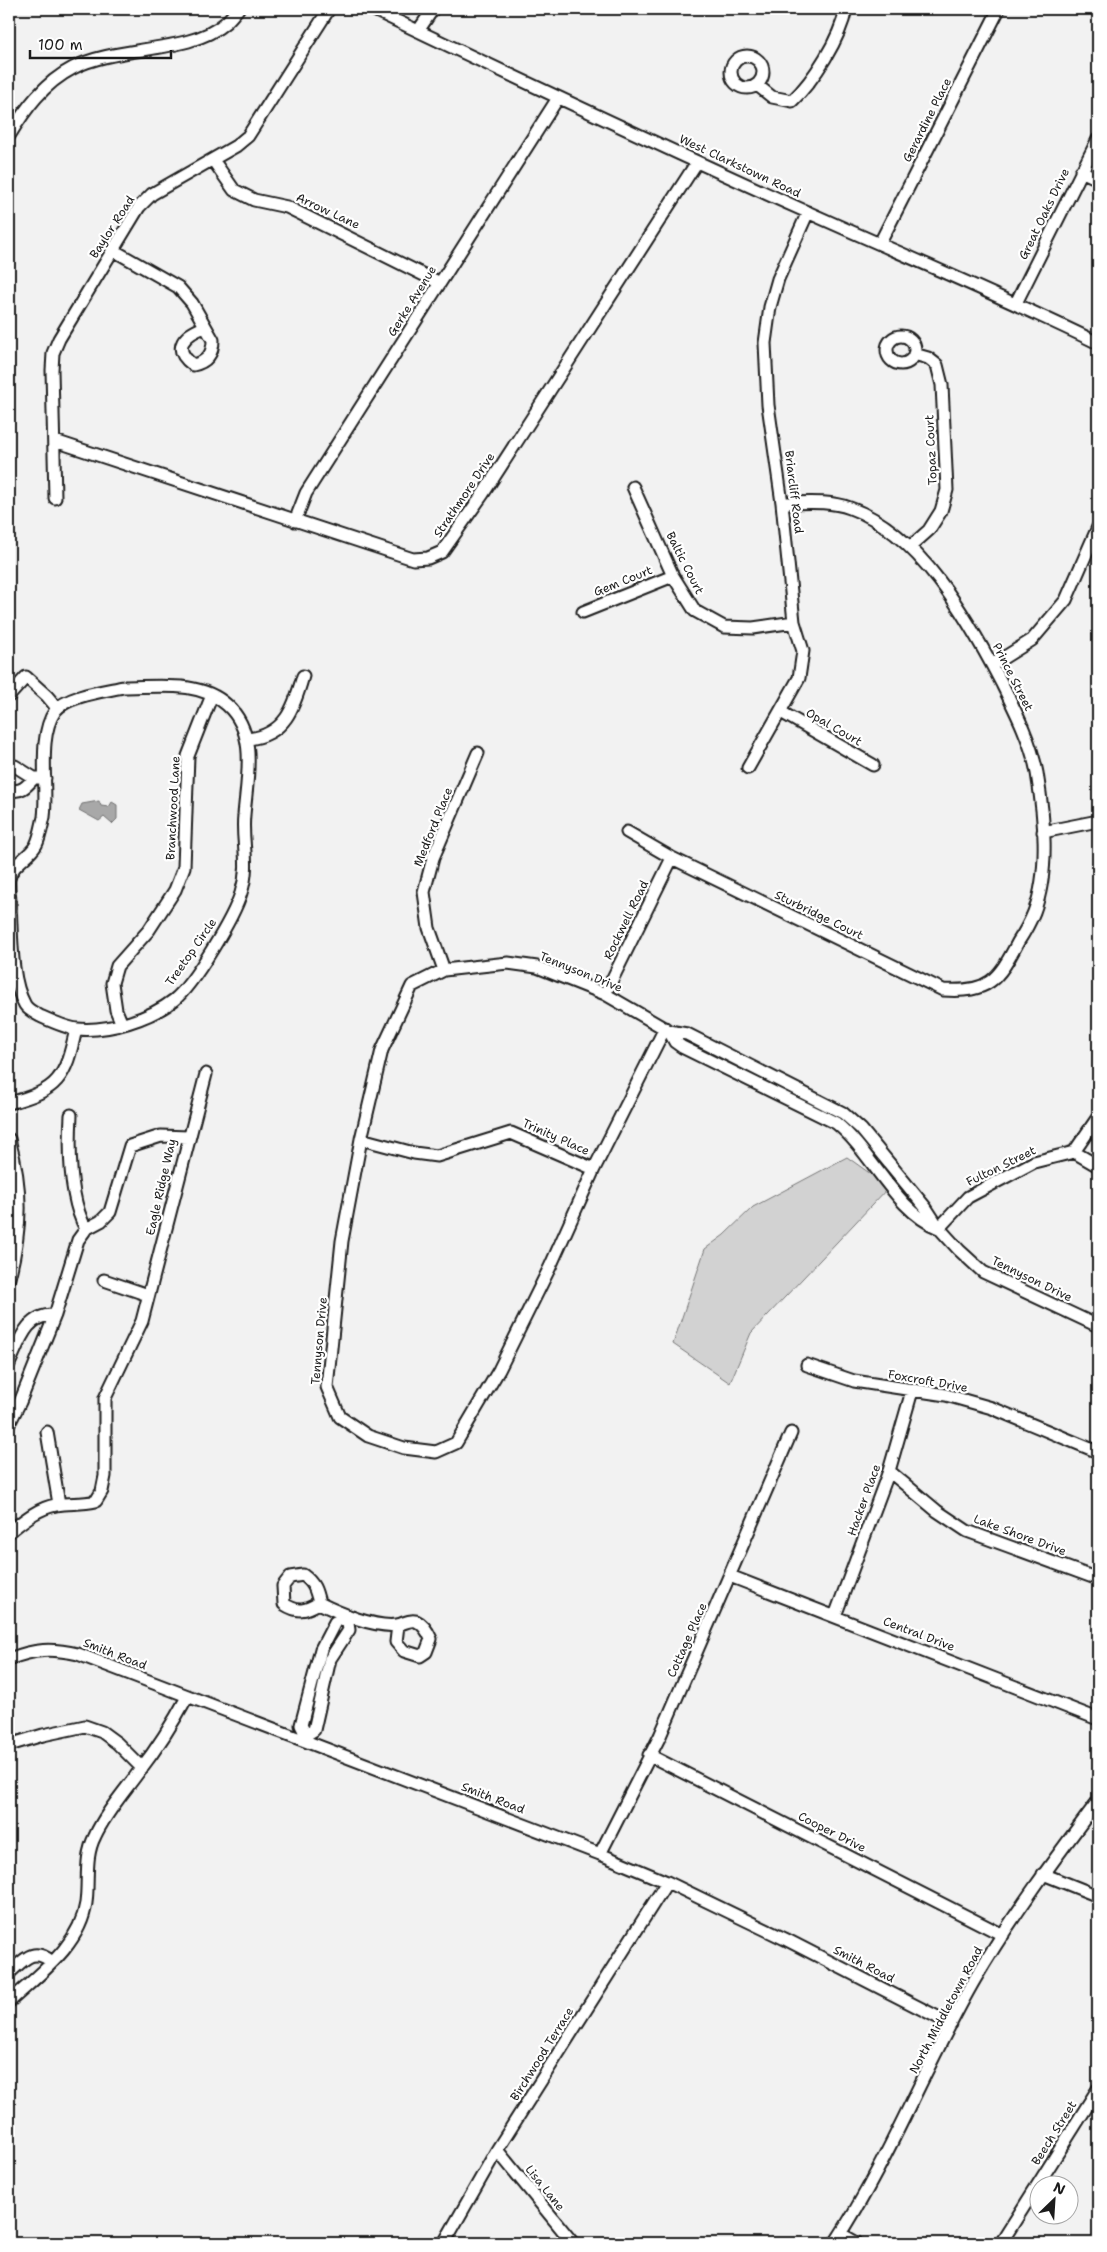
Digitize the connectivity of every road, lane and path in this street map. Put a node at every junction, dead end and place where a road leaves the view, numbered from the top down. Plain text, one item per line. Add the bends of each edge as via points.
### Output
1 (238, 9) edge
2 (329, 9) edge
3 (372, 9) edge
4 (433, 9) edge
5 (846, 9) edge
6 (999, 9) edge
7 (418, 31) junction
8 (757, 86) dead end
9 (558, 98) junction
10 (9, 136) edge
11 (1098, 139) edge
12 (213, 160) junction
13 (697, 162) junction
14 (1081, 171) junction
15 (1098, 178) edge
16 (808, 212) junction
17 (880, 243) junction
18 (113, 250) junction
19 (440, 283) junction
20 (1016, 303) junction
21 (205, 327) dead end
22 (1098, 343) edge
23 (914, 354) dead end
24 (55, 441) junction
25 (633, 487) dead end
26 (55, 498) dead end
27 (782, 503) junction
28 (295, 521) junction
29 (1098, 527) edge
30 (910, 548) junction
31 (673, 576) junction
32 (584, 612) dead end
33 (794, 622) junction
34 (992, 665) junction
35 (303, 676) dead end
36 (212, 695) junction
37 (9, 696) edge
38 (57, 708) junction
39 (781, 712) junction
40 (248, 739) junction
41 (478, 753) dead end
42 (873, 765) dead end
43 (9, 767) edge
44 (748, 768) dead end
45 (40, 778) junction
46 (9, 789) edge
47 (1098, 821) edge
48 (627, 832) dead end
49 (1043, 832) junction
50 (672, 858) junction
51 (11, 947) edge
52 (444, 970) junction
53 (1003, 972) joint
54 (605, 994) junction
55 (122, 1024) junction
56 (76, 1029) junction
57 (667, 1030) junction
58 (206, 1074) dead end
59 (9, 1102) edge
60 (71, 1116) dead end
61 (1098, 1117) edge
62 (188, 1138) junction
63 (9, 1139) edge
64 (361, 1139) junction
65 (1074, 1152) junction
66 (1098, 1166) edge
67 (594, 1169) junction
68 (939, 1228) junction
69 (86, 1230) junction
70 (9, 1278) edge
71 (104, 1280) dead end
72 (148, 1296) junction
73 (55, 1315) junction
74 (1098, 1326) edge
75 (9, 1364) edge
76 (806, 1365) dead end
77 (912, 1391) junction
78 (9, 1424) edge
79 (47, 1432) dead end
80 (792, 1433) dead end
81 (1098, 1452) edge
82 (889, 1471) junction
83 (59, 1504) junction
84 (9, 1532) edge
85 (730, 1576) junction
86 (1098, 1578) edge
87 (319, 1603) dead end
88 (836, 1616) junction
89 (348, 1617) junction
90 (398, 1625) dead end
91 (9, 1659) edge
92 (310, 1696) junction
93 (187, 1697) junction
94 (321, 1700) junction
95 (1098, 1719) edge
96 (305, 1737) junction
97 (9, 1746) edge
98 (649, 1755) junction
99 (142, 1768) junction
100 (1098, 1801) edge
101 (600, 1854) junction
102 (1043, 1874) junction
103 (667, 1882) junction
104 (1098, 1896) edge
105 (1003, 1935) junction
106 (52, 1962) junction
107 (9, 1973) edge
108 (9, 2002) edge
109 (951, 2024) junction
110 (1098, 2089) edge
111 (497, 2150) junction
112 (838, 2238) edge
113 (444, 2243) edge
114 (573, 2243) edge
115 (857, 2243) edge
116 (1001, 2243) edge

1 - 10 street via 225,24 206,35 93,59 72,68 33,100
2 - 12 street, Baylor Road via 248,136
3 - 7 street, West Clarkstown Road
4 - 7 street
5 - 8 street via 838,33 808,86 792,101 772,97
6 - 17 street, Gerardine Place
7 - 9 street, West Clarkstown Road
9 - 13 street, West Clarkstown Road
9 - 19 street, Gerke Avenue
11 - 14 street, Great Oaks Drive
12 - 18 street, Baylor Road via 152,194 139,207
12 - 19 street, Arrow Lane via 234,190 254,200 287,207
13 - 16 street, West Clarkstown Road
13 - 28 street, Strathmore Drive via 483,494 442,552 428,558 413,559
14 - 15 street
14 - 20 street, Great Oaks Drive
16 - 17 street, West Clarkstown Road
16 - 27 street, Briarcliff Road via 778,279 765,343 768,405
17 - 20 street, West Clarkstown Road
18 - 21 street via 178,287 192,303
18 - 24 street, Baylor Road via 53,353
19 - 28 street, Gerke Avenue via 306,493
20 - 22 street, West Clarkstown Road
23 - 30 street, Topaz Court via 937,365 942,385 947,490 941,510 929,530
24 - 26 street, Baylor Road
24 - 28 street, Strathmore Drive
25 - 31 street, Baltic Court
27 - 30 street, Prince Street via 818,502 849,508 876,521
27 - 33 street, Briarcliff Road
29 - 34 street via 1066,600 1032,640
30 - 34 street, Prince Street via 954,598
31 - 32 street, Gem Court
31 - 33 street, Baltic Court via 695,611 724,627 753,628
33 - 39 street, Briarcliff Road via 803,651 799,678
34 - 49 street, Prince Street via 1016,710 1036,771
35 - 40 street via 291,712 279,727 263,738
36 - 38 street, Treetop Circle via 191,687 123,687 66,702
36 - 40 street, Treetop Circle via 239,717
36 - 55 street, Branchwood Lane via 188,756 184,867 175,890 148,930 117,966 112,982 116,1010
37 - 38 street via 26,677
38 - 45 street, Treetop Circle via 48,722
39 - 42 street, Opal Court
39 - 44 street, Briarcliff Road
40 - 55 street, Treetop Circle via 243,821 247,860 241,892 229,921 186,988 174,1000
41 - 52 street, Medford Place via 433,858 424,892 429,928
43 - 45 street via 20,768
45 - 46 street via 21,790
45 - 51 street, Treetop Circle via 44,817 36,846 16,865 9,879
47 - 49 street
48 - 50 street, Sturbridge Court
49 - 53 street, Prince Street via 1043,875 1034,911
50 - 53 street, Sturbridge Court via 943,990 968,992
50 - 54 street, Rockwell Road
51 - 56 street, Treetop Circle via 24,1004 47,1019
52 - 54 street, Tennyson Drive via 508,963 536,967
52 - 64 street, Tennyson Drive via 412,986 382,1050
54 - 57 street, Tennyson Drive
55 - 56 street, Treetop Circle
56 - 59 street via 63,1074 51,1088 32,1097
57 - 67 street, Tennyson Drive
57 - 68 street, Tennyson Drive via 682,1047 836,1123 916,1215
58 - 62 street
60 - 69 street via 75,1201 77,1215
61 - 65 street
62 - 69 street, Eagle Ridge Way via 161,1136 130,1146 110,1212
62 - 72 street, Eagle Ridge Way
63 - 70 street via 20,1190 20,1220
64 - 67 street, Trinity Place via 437,1156 511,1133
64 - 67 street, Tennyson Drive via 342,1240 326,1387 340,1417 368,1436 404,1448 436,1452 456,1443 508,1353
65 - 66 street
65 - 68 street, Fulton Street via 1034,1162 968,1197
68 - 74 street, Tennyson Drive via 983,1272
69 - 73 street, Eagle Ridge Way via 78,1240
71 - 72 street
72 - 83 street, Eagle Ridge Way via 142,1321 105,1398 105,1476 102,1491 96,1501 81,1505
73 - 75 street via 30,1322
73 - 78 street, Eagle Ridge Way
76 - 77 street, Foxcroft Drive via 854,1381
77 - 81 street, Foxcroft Drive via 946,1395 992,1408
77 - 82 street, Hacker Place
79 - 83 street
80 - 85 street, Cottage Place
82 - 86 street, Lake Shore Drive via 937,1512 966,1531
82 - 88 street, Hacker Place
83 - 84 street, Eagle Ridge Way via 37,1511
85 - 88 street, Central Drive
85 - 98 street, Cottage Place
87 - 89 street
88 - 95 street, Central Drive
89 - 90 street
89 - 92 street via 336,1622 321,1649
89 - 94 street via 349,1630 330,1659
91 - 93 street, Smith Road via 28,1652 53,1649 78,1654
92 - 94 street
92 - 96 street via 302,1726
93 - 96 street, Smith Road
93 - 99 street via 171,1727
94 - 96 street via 314,1730
96 - 101 street, Smith Road
97 - 99 street via 85,1726 102,1732 117,1743
98 - 101 street, Cottage Place
98 - 105 street, Cooper Drive
99 - 106 street via 95,1836 88,1852 82,1922 71,1942
100 - 102 street, North Middletown Road
101 - 103 street, Smith Road
102 - 104 street
102 - 105 street, North Middletown Road
103 - 109 street, Smith Road
103 - 111 street, Birchwood Terrace
105 - 109 street, North Middletown Road
106 - 107 street via 45,1956 28,1956
106 - 108 street
109 - 112 street, North Middletown Road via 887,2156
110 - 116 street, Beech Street
111 - 113 street, Birchwood Terrace
111 - 114 street, Lisa Lane
112 - 115 street

